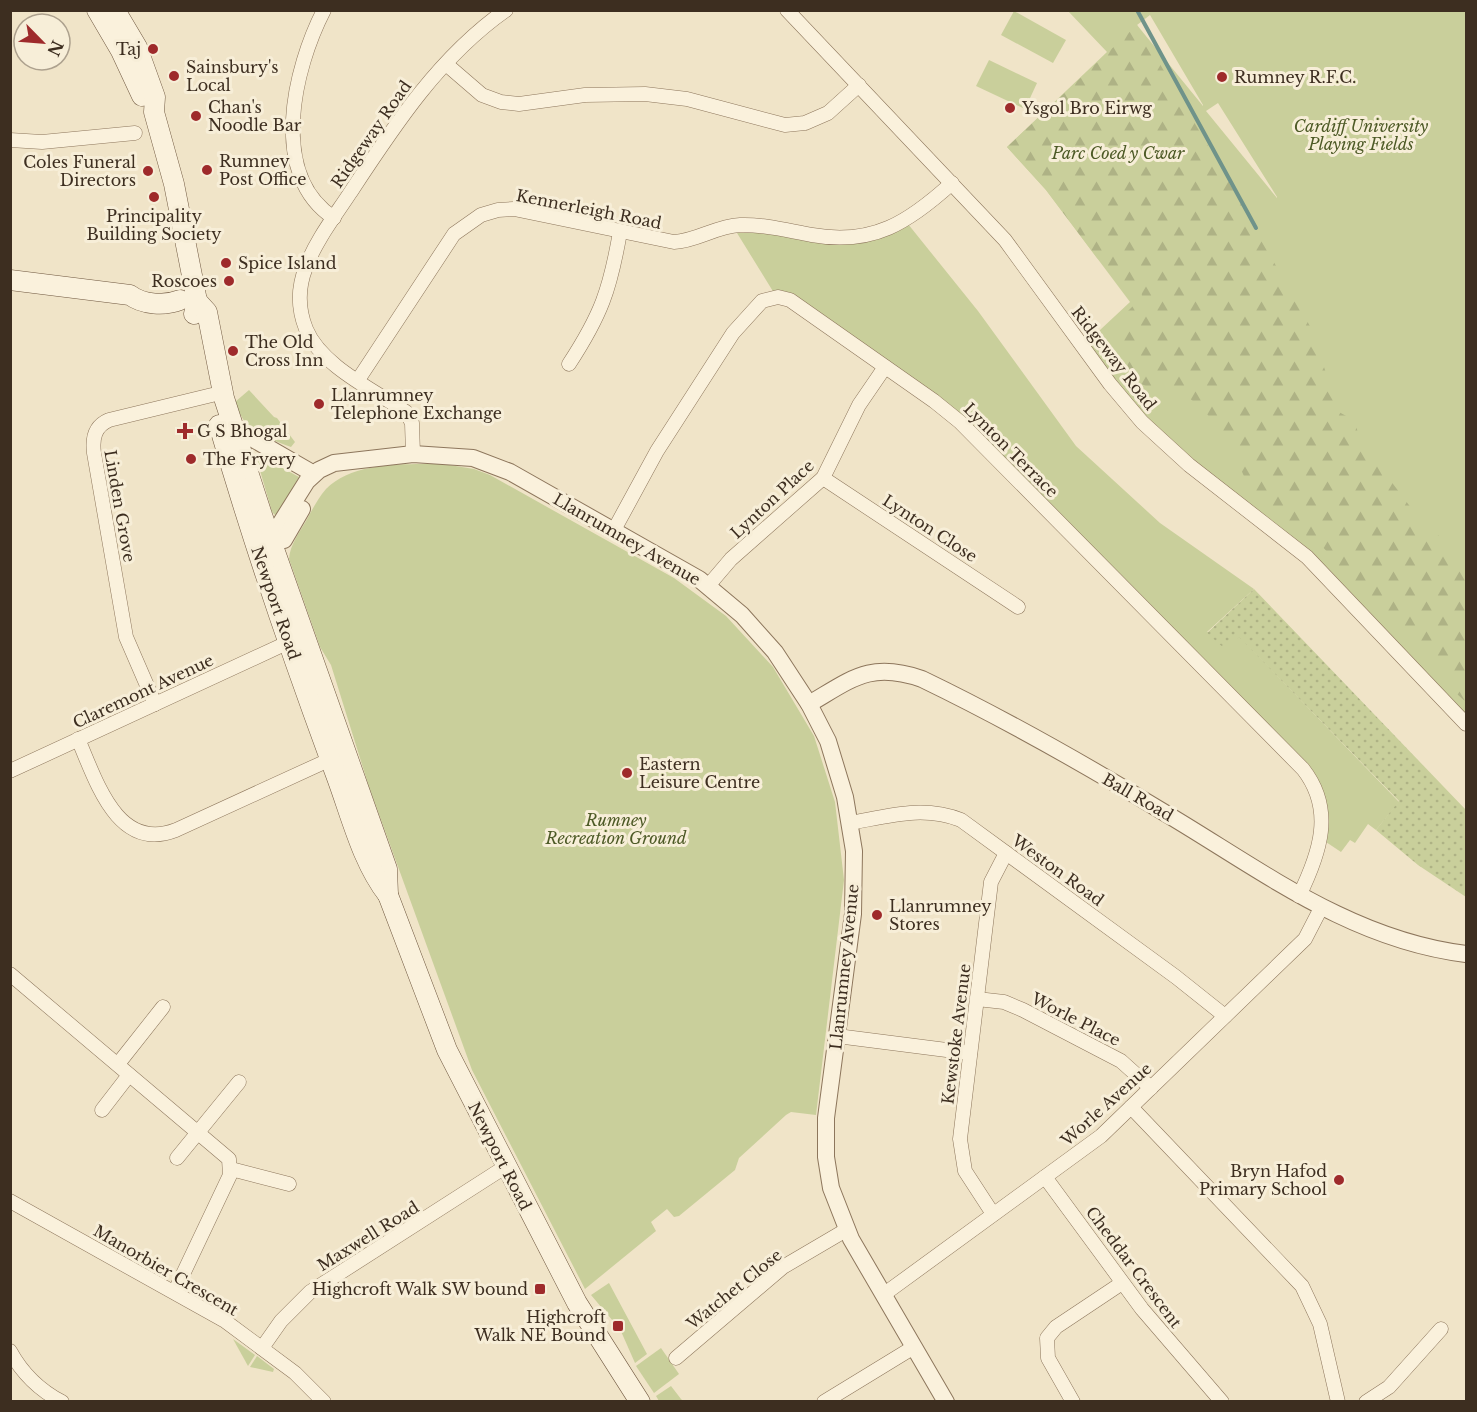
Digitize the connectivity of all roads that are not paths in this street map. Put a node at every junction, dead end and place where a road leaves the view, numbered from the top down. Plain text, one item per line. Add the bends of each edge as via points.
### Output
1 (97, 10) edge
2 (324, 10) edge
3 (481, 10) edge
4 (506, 10) edge
5 (787, 10) edge
6 (122, 13) edge
7 (490, 22) junction
8 (446, 64) junction
9 (859, 85) junction
10 (154, 112) junction
11 (135, 133) dead end
12 (10, 140) edge
13 (952, 183) junction
14 (333, 218) junction
15 (620, 232) junction
16 (10, 280) edge
17 (188, 301) junction
18 (569, 364) dead end
19 (885, 368) junction
20 (358, 380) junction
21 (204, 397) junction
22 (234, 429) junction
23 (413, 454) junction
24 (345, 464) junction
25 (314, 474) junction
26 (823, 478) junction
27 (614, 530) junction
28 (263, 542) junction
29 (708, 585) junction
30 (1018, 607) dead end
31 (289, 642) junction
32 (155, 704) junction
33 (809, 704) junction
34 (1467, 724) edge
35 (78, 739) junction
36 (331, 759) junction
37 (10, 771) edge
38 (850, 823) junction
39 (1006, 853) junction
40 (388, 895) junction
41 (1299, 896) junction
42 (1321, 908) junction
43 (1467, 954) edge
44 (10, 974) edge
45 (977, 999) junction
46 (163, 1007) dead end
47 (1225, 1016) junction
48 (837, 1036) junction
49 (970, 1053) junction
50 (118, 1064) junction
51 (129, 1075) junction
52 (239, 1083) dead end
53 (1151, 1088) junction
54 (1131, 1107) junction
55 (102, 1110) dead end
56 (198, 1132) junction
57 (177, 1158) dead end
58 (505, 1167) junction
59 (231, 1169) junction
60 (1046, 1177) junction
61 (289, 1184) dead end
62 (10, 1201) edge
63 (993, 1214) junction
64 (846, 1230) junction
65 (1122, 1283) junction
66 (175, 1291) junction
67 (883, 1295) junction
68 (1441, 1329) dead end
69 (914, 1347) junction
70 (262, 1348) junction
71 (10, 1351) edge
72 (676, 1358) dead end
73 (41, 1397) edge
74 (62, 1401) edge
75 (324, 1401) edge
76 (640, 1401) edge
77 (824, 1401) edge
78 (946, 1401) edge
79 (1073, 1401) edge
80 (1222, 1401) edge
81 (1338, 1401) edge
82 (1366, 1401) edge

1 - 10 main road, Newport Road via 144,101
2 - 14 street via 296,85 292,128 302,178 316,204
3 - 7 street
4 - 7 street, Ridgeway Road
5 - 9 street, Ridgeway Road
6 - 10 main road, Newport Road via 155,97
7 - 8 street, Ridgeway Road
8 - 9 street via 482,95 501,102 645,94 707,104 785,125 805,123 828,113
8 - 14 street, Ridgeway Road via 402,114
9 - 13 street, Ridgeway Road
10 - 17 main road, Newport Road via 174,184
11 - 12 street via 42,142
13 - 15 street, Kennerleigh Road via 908,220 881,232 854,237 829,238 741,225 674,242
13 - 34 street, Ridgeway Road via 1017,254 1078,342 1142,422 1189,465 1307,557
14 - 20 street, Ridgeway Road via 305,268 300,301 303,321 312,342 326,358
15 - 18 street via 604,304
15 - 20 street, Kennerleigh Road via 514,210 498,210 471,219 445,245
16 - 17 main road via 169,305
17 - 21 main road, Newport Road via 194,314
17 - 22 main road, Newport Road via 207,312
19 - 26 street, Lynton Place via 859,405
19 - 27 street, Lynton Terrace via 790,300 778,297 762,301 733,333 675,421
19 - 41 street, Lynton Terrace via 960,422 1303,769 1318,794 1323,824 1317,857
20 - 23 street via 408,416
21 - 28 main road, Newport Road
21 - 32 street, Linden Grove via 103,423 94,435 126,637
22 - 25 street
22 - 28 main road, Newport Road
23 - 24 street, Llanrumney Avenue
23 - 27 street, Llanrumney Avenue via 456,455 492,464
24 - 25 street, Llanrumney Avenue via 334,463
24 - 28 street, Llanrumney Avenue via 318,484 284,540
25 - 28 street
26 - 29 street, Lynton Place via 731,559
26 - 30 street, Lynton Close
27 - 29 street, Llanrumney Avenue
28 - 31 main road, Newport Road
28 - 40 main road, Newport Road via 387,869
29 - 33 street, Llanrumney Avenue via 759,633
31 - 32 street, Claremont Avenue
31 - 36 main road, Newport Road
32 - 35 street, Claremont Avenue
33 - 38 street, Llanrumney Avenue via 832,752
33 - 41 street, Ball Road via 861,675 896,672 922,679 1120,786
35 - 36 street via 117,816 134,830 154,836 176,830
35 - 37 street, Claremont Avenue
36 - 40 main road, Newport Road via 374,878
38 - 39 street, Weston Road via 917,811 939,813 969,824
38 - 48 street, Llanrumney Avenue via 854,895
39 - 45 street, Kewstoke Avenue via 991,882
39 - 47 street, Weston Road
40 - 58 main road, Newport Road via 447,1050
41 - 42 street, Ball Road
42 - 43 street, Ball Road via 1410,943
42 - 47 street, Worle Avenue via 1305,939
44 - 50 street
45 - 49 street, Kewstoke Avenue
45 - 53 street, Worle Place via 1004,1002 1023,1010 1121,1061
46 - 50 street
47 - 53 street, Worle Avenue
48 - 49 street
48 - 64 street, Llanrumney Avenue via 826,1118 826,1157 834,1199
49 - 63 street, Kewstoke Avenue via 960,1152 969,1179
50 - 51 street
51 - 55 street
51 - 56 street
52 - 56 street
53 - 54 street, Worle Avenue
54 - 60 street, Worle Avenue
54 - 81 street via 1302,1286 1320,1324
56 - 57 street
56 - 59 street via 225,1155
58 - 70 street, Maxwell Road via 310,1292 281,1321
58 - 76 main road, Newport Road via 577,1303
59 - 61 street
59 - 66 street
60 - 63 street, Worle Avenue
60 - 65 street, Cheddar Crescent
62 - 66 street, Manorbier Crescent
63 - 67 street, Worle Avenue
64 - 67 street, Llanrumney Avenue
64 - 72 street, Watchet Close via 783,1267
65 - 79 street via 1056,1327 1047,1338 1048,1358
65 - 80 street, Cheddar Crescent
66 - 70 street, Manorbier Crescent
67 - 69 street, Llanrumney Avenue
68 - 82 street via 1389,1388
69 - 77 street
69 - 78 street, Llanrumney Avenue
70 - 75 street, Manorbier Crescent
71 - 73 street
73 - 74 street

